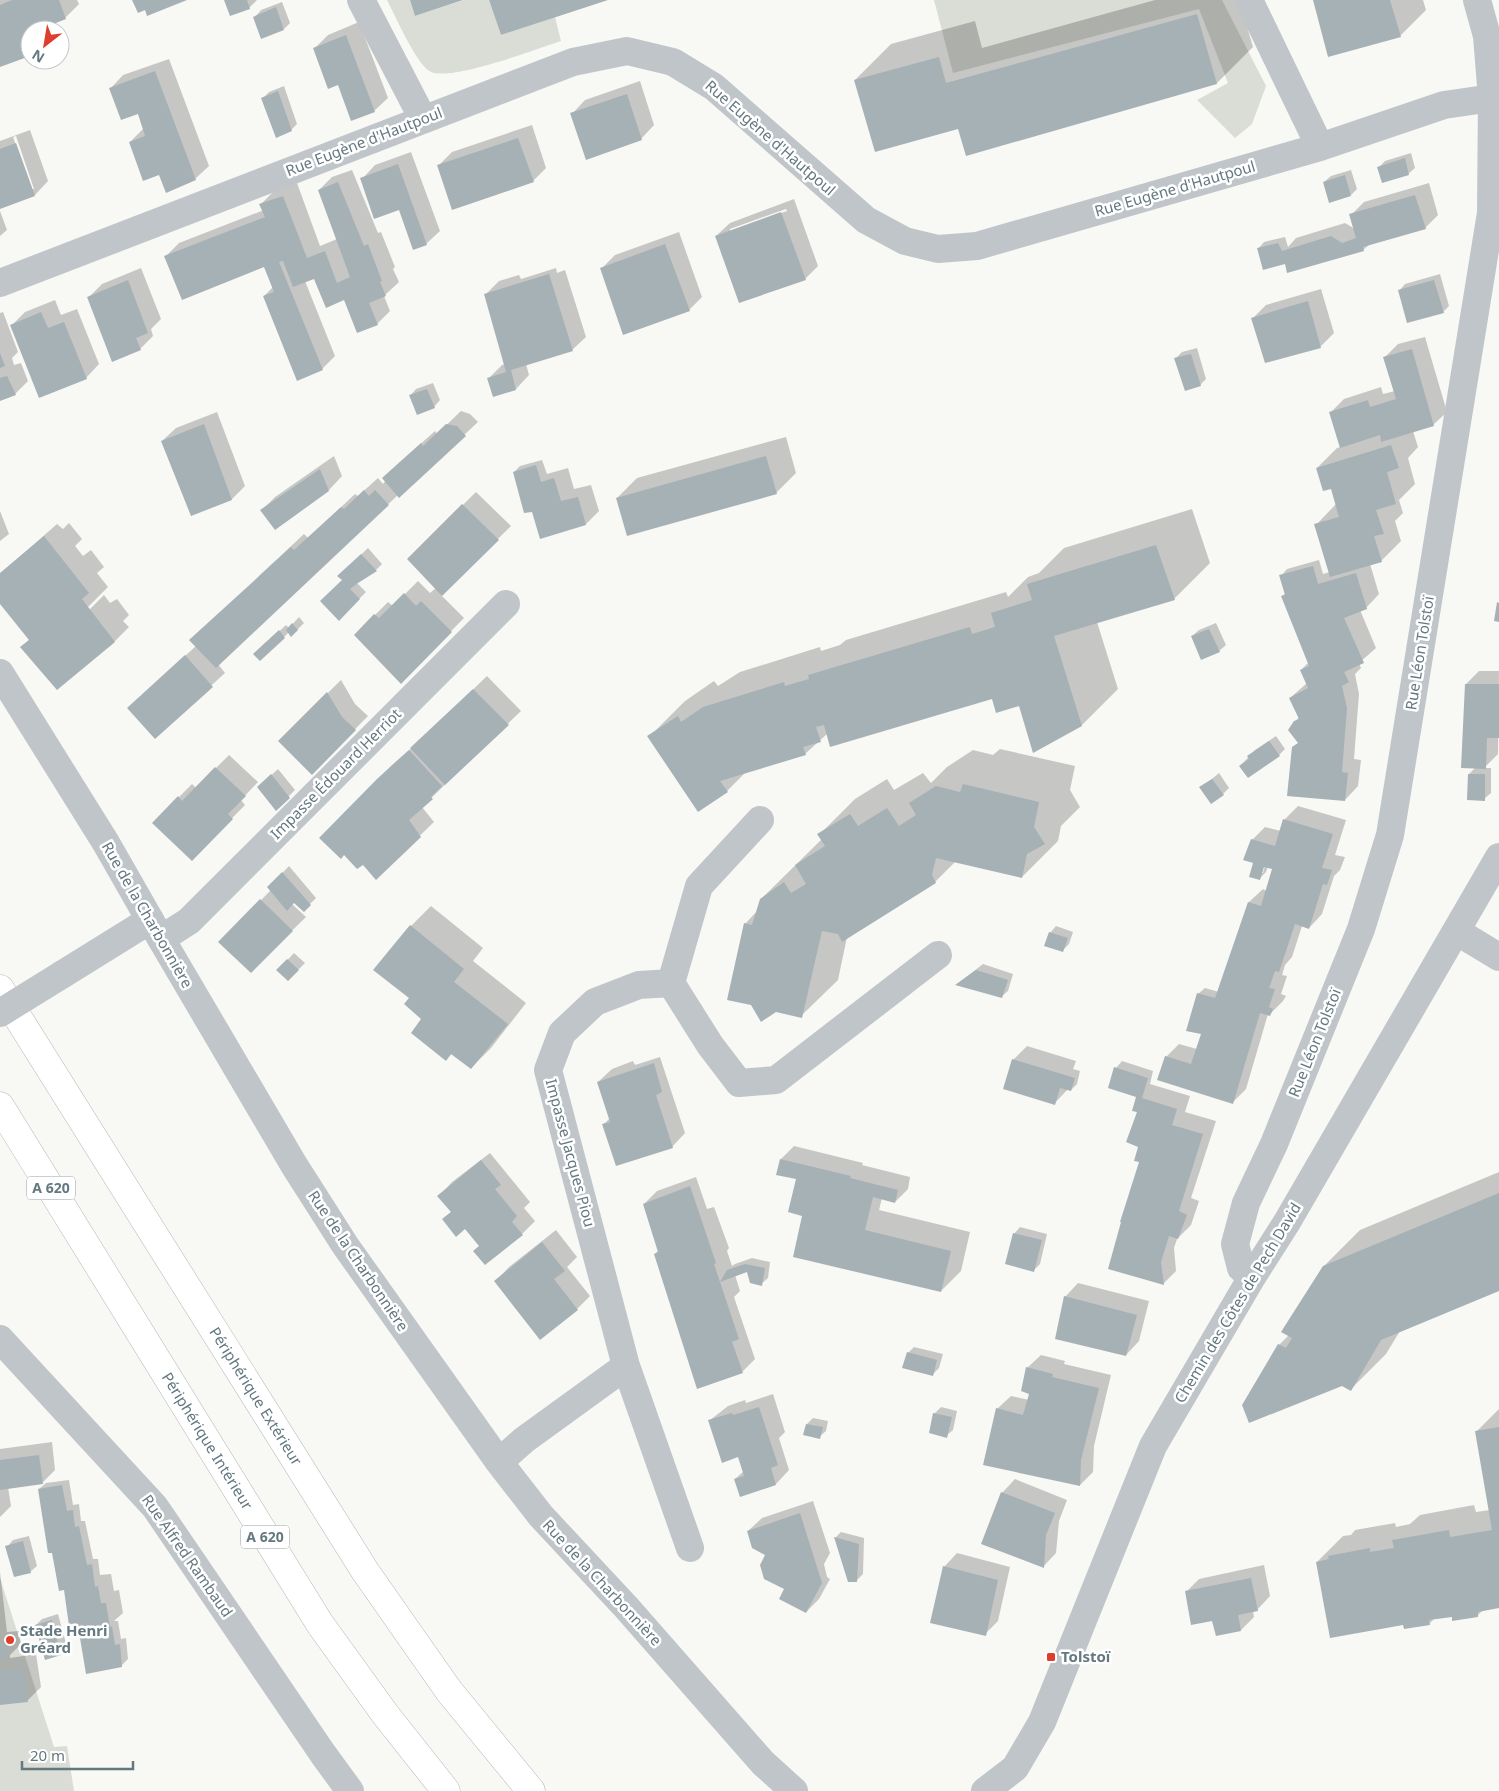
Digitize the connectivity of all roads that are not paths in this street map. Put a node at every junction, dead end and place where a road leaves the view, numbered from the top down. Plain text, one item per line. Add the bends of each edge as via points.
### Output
1 (361, 0) edge
2 (1249, 0) edge
3 (1477, 0) edge
4 (1492, 98) junction
5 (423, 119) junction
6 (1320, 147) junction
7 (0, 283) edge
8 (506, 604) dead end
9 (0, 673) edge
10 (760, 820) dead end
11 (1499, 857) edge
12 (156, 929) junction
13 (1456, 931) junction
14 (938, 954) dead end
15 (1499, 957) edge
16 (671, 983) junction
17 (0, 989) edge
18 (0, 1013) edge
19 (0, 1106) edge
20 (1252, 1277) junction
21 (0, 1339) edge
22 (626, 1366) junction
23 (499, 1462) junction
24 (690, 1548) dead end
25 (350, 1791) edge
26 (446, 1791) edge
27 (531, 1791) edge
28 (794, 1791) edge
29 (985, 1791) edge

1 - 5 street
2 - 6 street
3 - 4 street, Rue Léon Tolstoï via 1487,36
4 - 6 street, Rue Eugène d'Hautpoul via 1444,105
4 - 20 street, Rue Léon Tolstoï via 1491,213 1390,835 1361,929 1274,1144 1246,1203 1235,1244 1241,1268
5 - 6 street, Rue Eugène d'Hautpoul via 573,62 627,52 673,62 714,87 866,220 905,241 938,249 977,246
5 - 7 street, Rue Eugène d'Hautpoul
8 - 12 street, Impasse Édouard Herriot via 190,921
9 - 12 street, Rue de la Charbonnière
10 - 16 street via 699,886
11 - 13 street, Chemin des Côtes de Pech David
12 - 18 street, Impasse Édouard Herriot, bridge via 63,974
12 - 23 street, Rue de la Charbonnière via 344,1245
13 - 15 street
13 - 20 street, Chemin des Côtes de Pech David via 1288,1222
14 - 16 street via 776,1080 739,1083 710,1045
16 - 22 street, Impasse Jacques Piou via 639,985 595,1002 562,1033 548,1070
17 - 27 highway, Périphérique Extérieur via 365,1571 449,1691
19 - 26 highway, Périphérique Intérieur / A 620 via 320,1624
20 - 29 street, Chemin des Côtes de Pech David via 1153,1446 1042,1722 1015,1768
21 - 25 street, Rue Alfred Rambaud via 155,1507
22 - 23 street
22 - 24 street, Impasse Jacques Piou
23 - 28 street, Rue de la Charbonnière via 541,1516 762,1762

